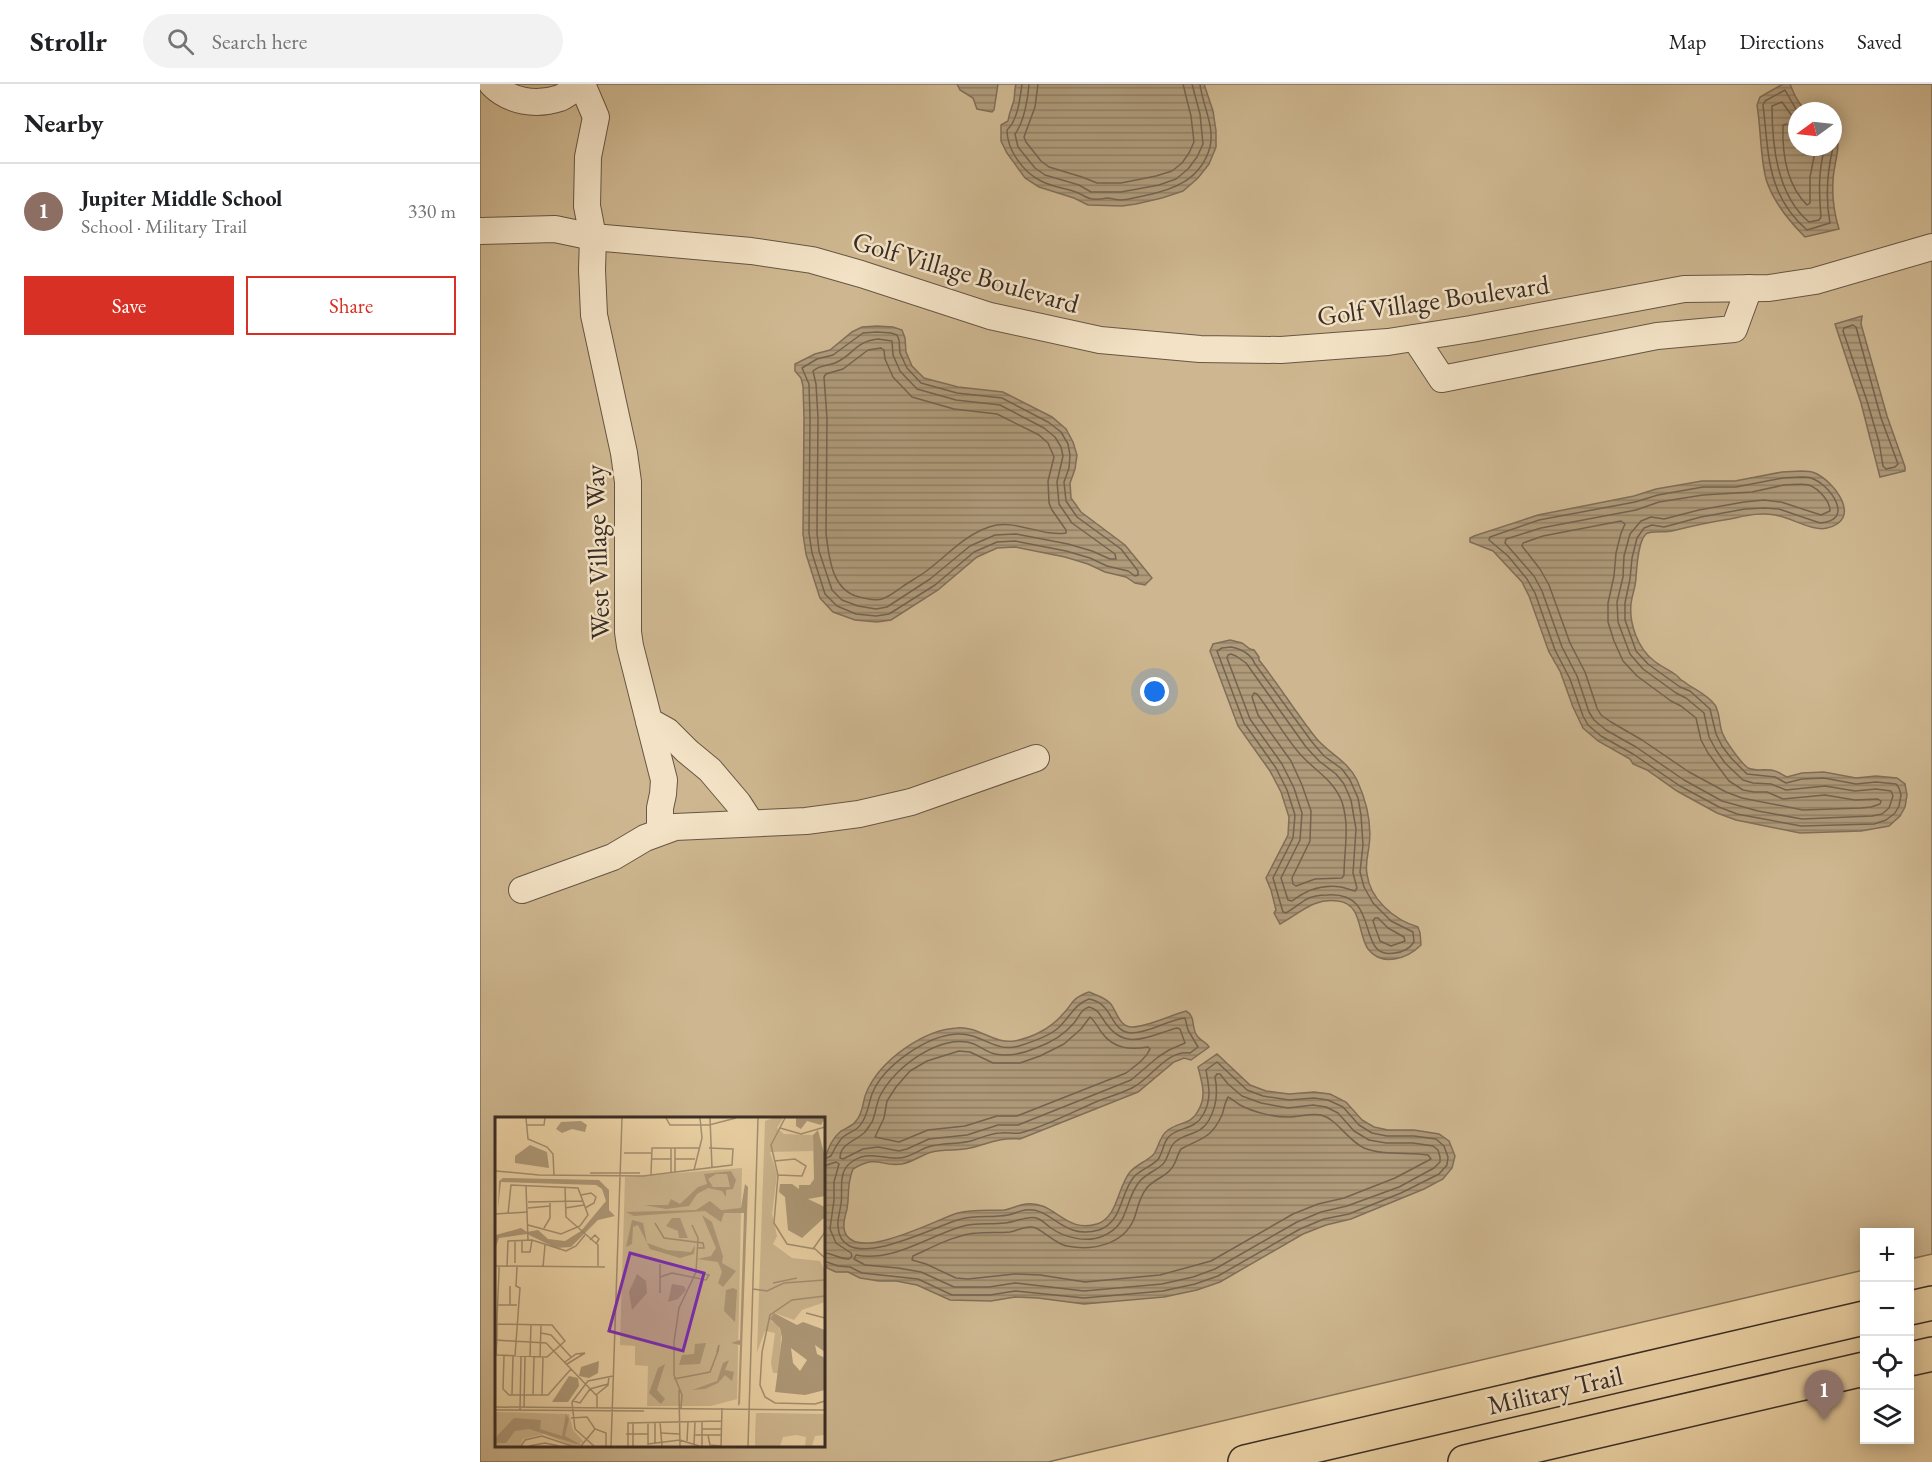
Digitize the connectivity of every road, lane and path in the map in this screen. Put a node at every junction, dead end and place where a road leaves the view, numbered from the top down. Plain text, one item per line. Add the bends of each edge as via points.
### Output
1 (492, 84) edge
2 (581, 84) edge
3 (480, 231) edge
4 (593, 237) junction
5 (1932, 247) edge
6 (1749, 288) junction
7 (1415, 338) junction
8 (649, 721) junction
9 (1036, 758) dead end
10 (751, 823) junction
11 (660, 831) junction
12 (522, 890) dead end
13 (1932, 1303) edge
14 (1914, 1307) edge
15 (1860, 1319) edge
16 (1932, 1354) edge
17 (1914, 1358) edge
18 (1860, 1371) edge
19 (1245, 1462) edge
20 (1465, 1462) edge

1 - 2 street via 515,99 538,103 562,97
2 - 4 street, West Village Way via 596,117 588,158 586,206
3 - 4 street, Golf Village Boulevard via 555,229
4 - 7 street, Golf Village Boulevard via 812,260 990,316 1100,340 1200,349 1281,350
4 - 8 street, West Village Way via 594,315 628,482 628,632
5 - 6 street, Golf Village Boulevard via 1815,281
6 - 7 street, Golf Village Boulevard via 1683,289
6 - 7 street via 1734,329 1657,336 1442,379
8 - 10 street via 668,730 710,770
8 - 11 street, West Village Way via 664,780
9 - 10 street via 911,802 859,814
10 - 11 street via 691,825
11 - 12 street via 613,857
13 - 14 main road
15 - 19 main road, Military Trail
16 - 17 main road
18 - 20 main road, Military Trail

